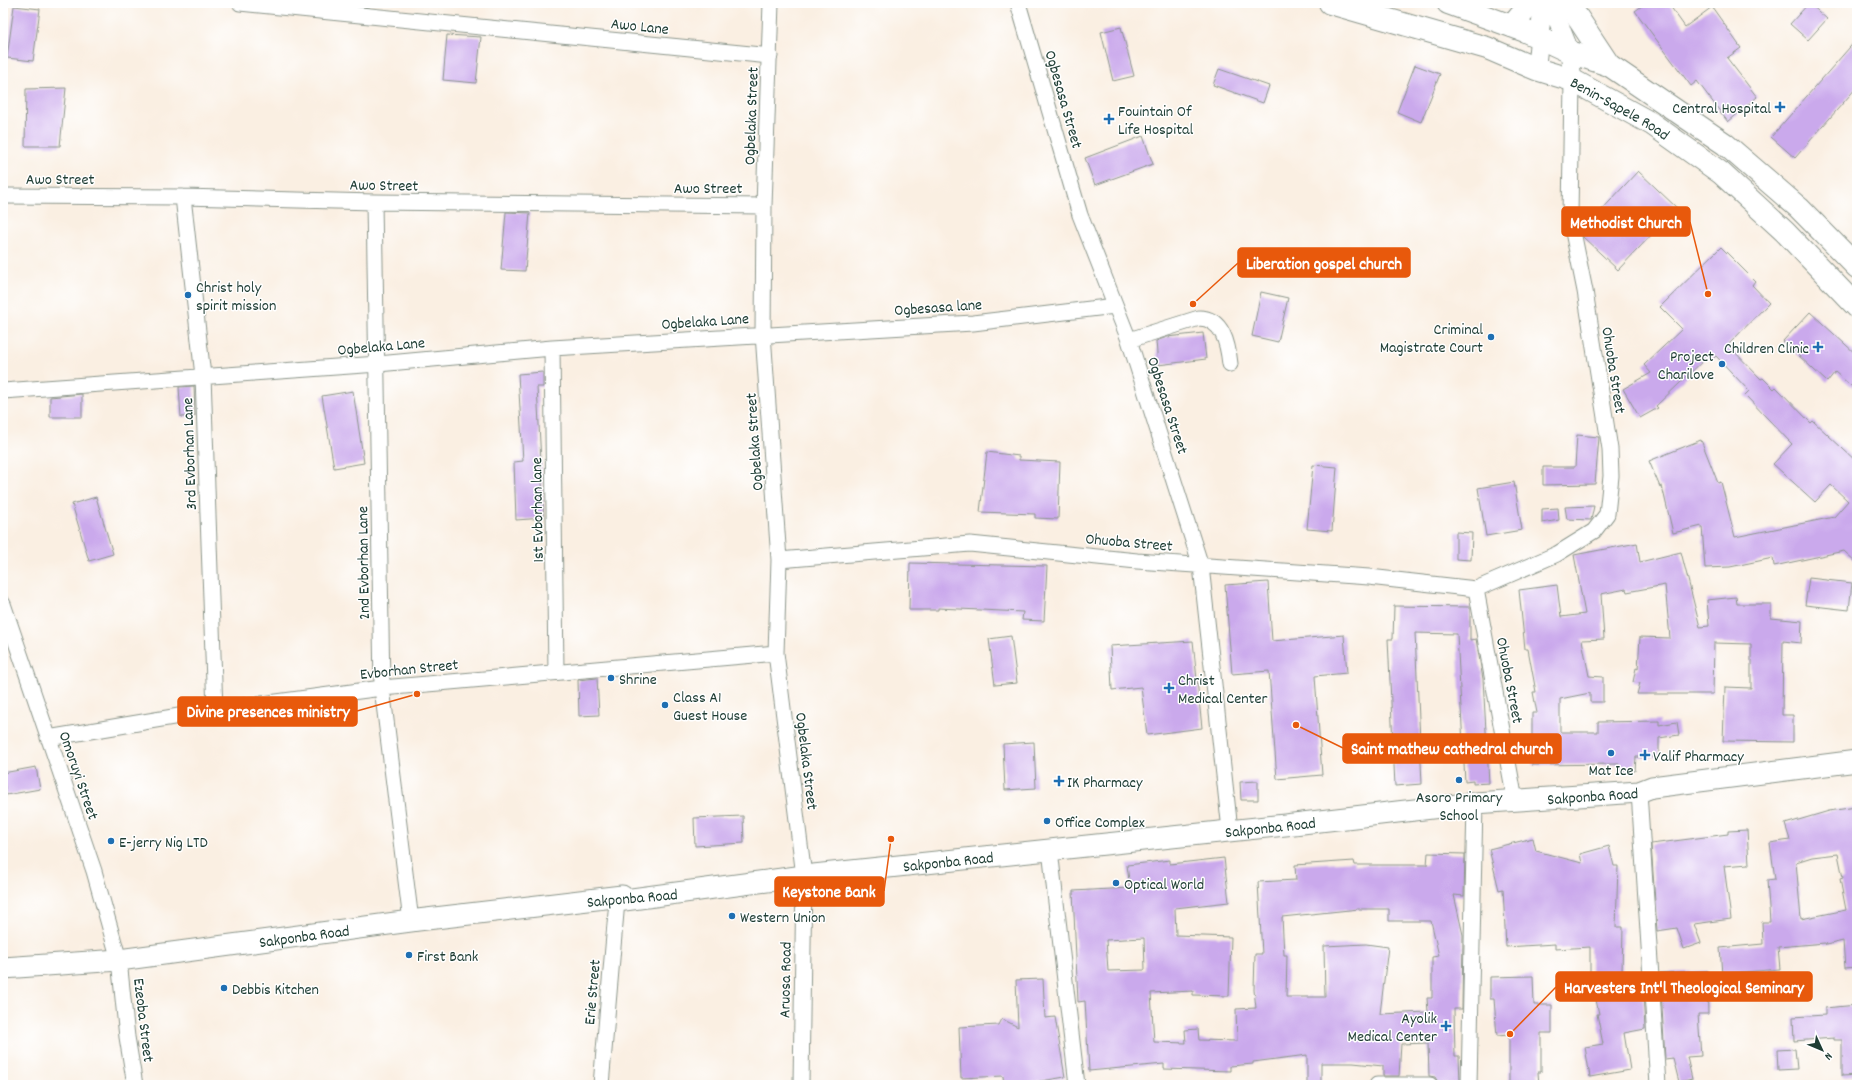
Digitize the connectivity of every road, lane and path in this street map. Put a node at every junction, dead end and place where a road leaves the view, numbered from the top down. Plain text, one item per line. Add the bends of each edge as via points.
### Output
1 (240, 3) edge
2 (244, 3) edge
3 (771, 3) edge
4 (1018, 3) edge
5 (1330, 3) edge
6 (1448, 3) edge
7 (1531, 3) edge
8 (1543, 3) edge
9 (1551, 3) edge
10 (1568, 3) edge
11 (1512, 26) junction
12 (1540, 39) junction
13 (1570, 52) junction
14 (770, 56) junction
15 (1609, 65) junction
16 (1536, 69) junction
17 (1572, 80) junction
18 (3, 196) edge
19 (183, 197) junction
20 (374, 202) junction
21 (764, 206) junction
22 (1857, 268) edge
23 (1115, 306) junction
24 (1857, 307) edge
25 (763, 334) junction
26 (1129, 340) junction
27 (552, 348) junction
28 (378, 364) junction
29 (1230, 364) dead end
30 (203, 376) junction
31 (3, 391) edge
32 (779, 560) junction
33 (1201, 566) junction
34 (1476, 589) junction
35 (3, 604) edge
36 (776, 653) junction
37 (556, 672) junction
38 (382, 688) junction
39 (215, 710) junction
40 (48, 738) junction
41 (1857, 762) edge
42 (1639, 792) junction
43 (1515, 800) junction
44 (1476, 803) junction
45 (1230, 830) junction
46 (1050, 850) junction
47 (804, 876) junction
48 (617, 901) junction
49 (411, 921) junction
50 (119, 960) junction
51 (3, 968) edge
52 (135, 1085) edge
53 (601, 1085) edge
54 (801, 1085) edge
55 (1077, 1085) edge
56 (1377, 1085) edge
57 (1430, 1085) edge
58 (1469, 1085) edge
59 (1658, 1085) edge

1 - 2 street, Awo Lane
2 - 14 street, Awo Lane
3 - 14 street, Ogbelaka Street
4 - 23 street, Ogbesasa Street via 1080,215
5 - 16 highway, Benin-Sapele Road via 1487,48
6 - 11 highway, Benin-Sapele Road
7 - 11 highway
8 - 12 street
9 - 13 street
10 - 15 highway
11 - 12 highway, Benin-Sapele Road
12 - 13 highway, Benin-Sapele Road
12 - 16 street
13 - 15 highway, Benin-Sapele Road
13 - 17 street
14 - 21 street, Ogbelaka Street
15 - 22 highway, Benin-Sapele Road via 1724,144 1799,208
16 - 17 highway, Benin-Sapele Road
17 - 24 highway, Benin-Sapele Road via 1652,124 1721,172 1785,232
17 - 34 street, Ohuoba Street via 1570,217 1585,291 1610,449 1608,514 1594,531 1556,554
18 - 19 street, Awo Street
19 - 20 street, Awo Street
19 - 30 street, 3rd Evborhan Lane
20 - 21 street, Awo Street
20 - 28 street, 2nd Evborhan Lane
21 - 25 street, Ogbelaka Street
23 - 25 street, Ogbesasa lane via 974,323
23 - 26 street, Ogbesasa Street
25 - 27 street, Ogbelaka Lane
25 - 32 street, Ogbelaka Street
26 - 29 street via 1199,318 1208,318 1221,329 1227,344
26 - 33 street, Ogbesasa Street
27 - 28 street, Ogbelaka Lane
27 - 37 street, 1st Evborhan lane
28 - 30 street, Ogbelaka Lane
28 - 38 street, 2nd Evborhan Lane
30 - 31 street, Ogbelaka Lane
30 - 39 street, 3rd Evborhan Lane
32 - 33 street, Ohuoba Street via 970,544
32 - 36 street, Ogbelaka Street
33 - 34 street, Ohuoba Street via 1369,577
33 - 45 street, Ogbesasa Street
34 - 43 street, Ohuoba Street
35 - 40 street, Omoruyi Street
36 - 37 street, Evborhan Street
36 - 47 street, Ogbelaka Street
37 - 38 street, Evborhan Street
38 - 39 street, Evborhan Street
38 - 49 street, 2nd Evborhan Lane
39 - 40 street, Evborhan Street
40 - 50 street, Omoruyi Street via 94,872
41 - 42 main road, Sakponba Road via 1652,787
42 - 43 main road, Sakponba Road
42 - 59 street
43 - 44 main road, Sakponba Road
44 - 45 main road, Sakponba Road
44 - 58 street
45 - 46 main road, Sakponba Road
46 - 47 main road, Sakponba Road
46 - 55 street
47 - 48 main road, Sakponba Road
47 - 54 street, Aruosa Road
48 - 49 main road, Sakponba Road via 622,896
48 - 53 street, Erie Street
49 - 50 main road, Sakponba Road
50 - 51 main road, Sakponba Road
50 - 52 street, Ezeoba Street
56 - 57 street

